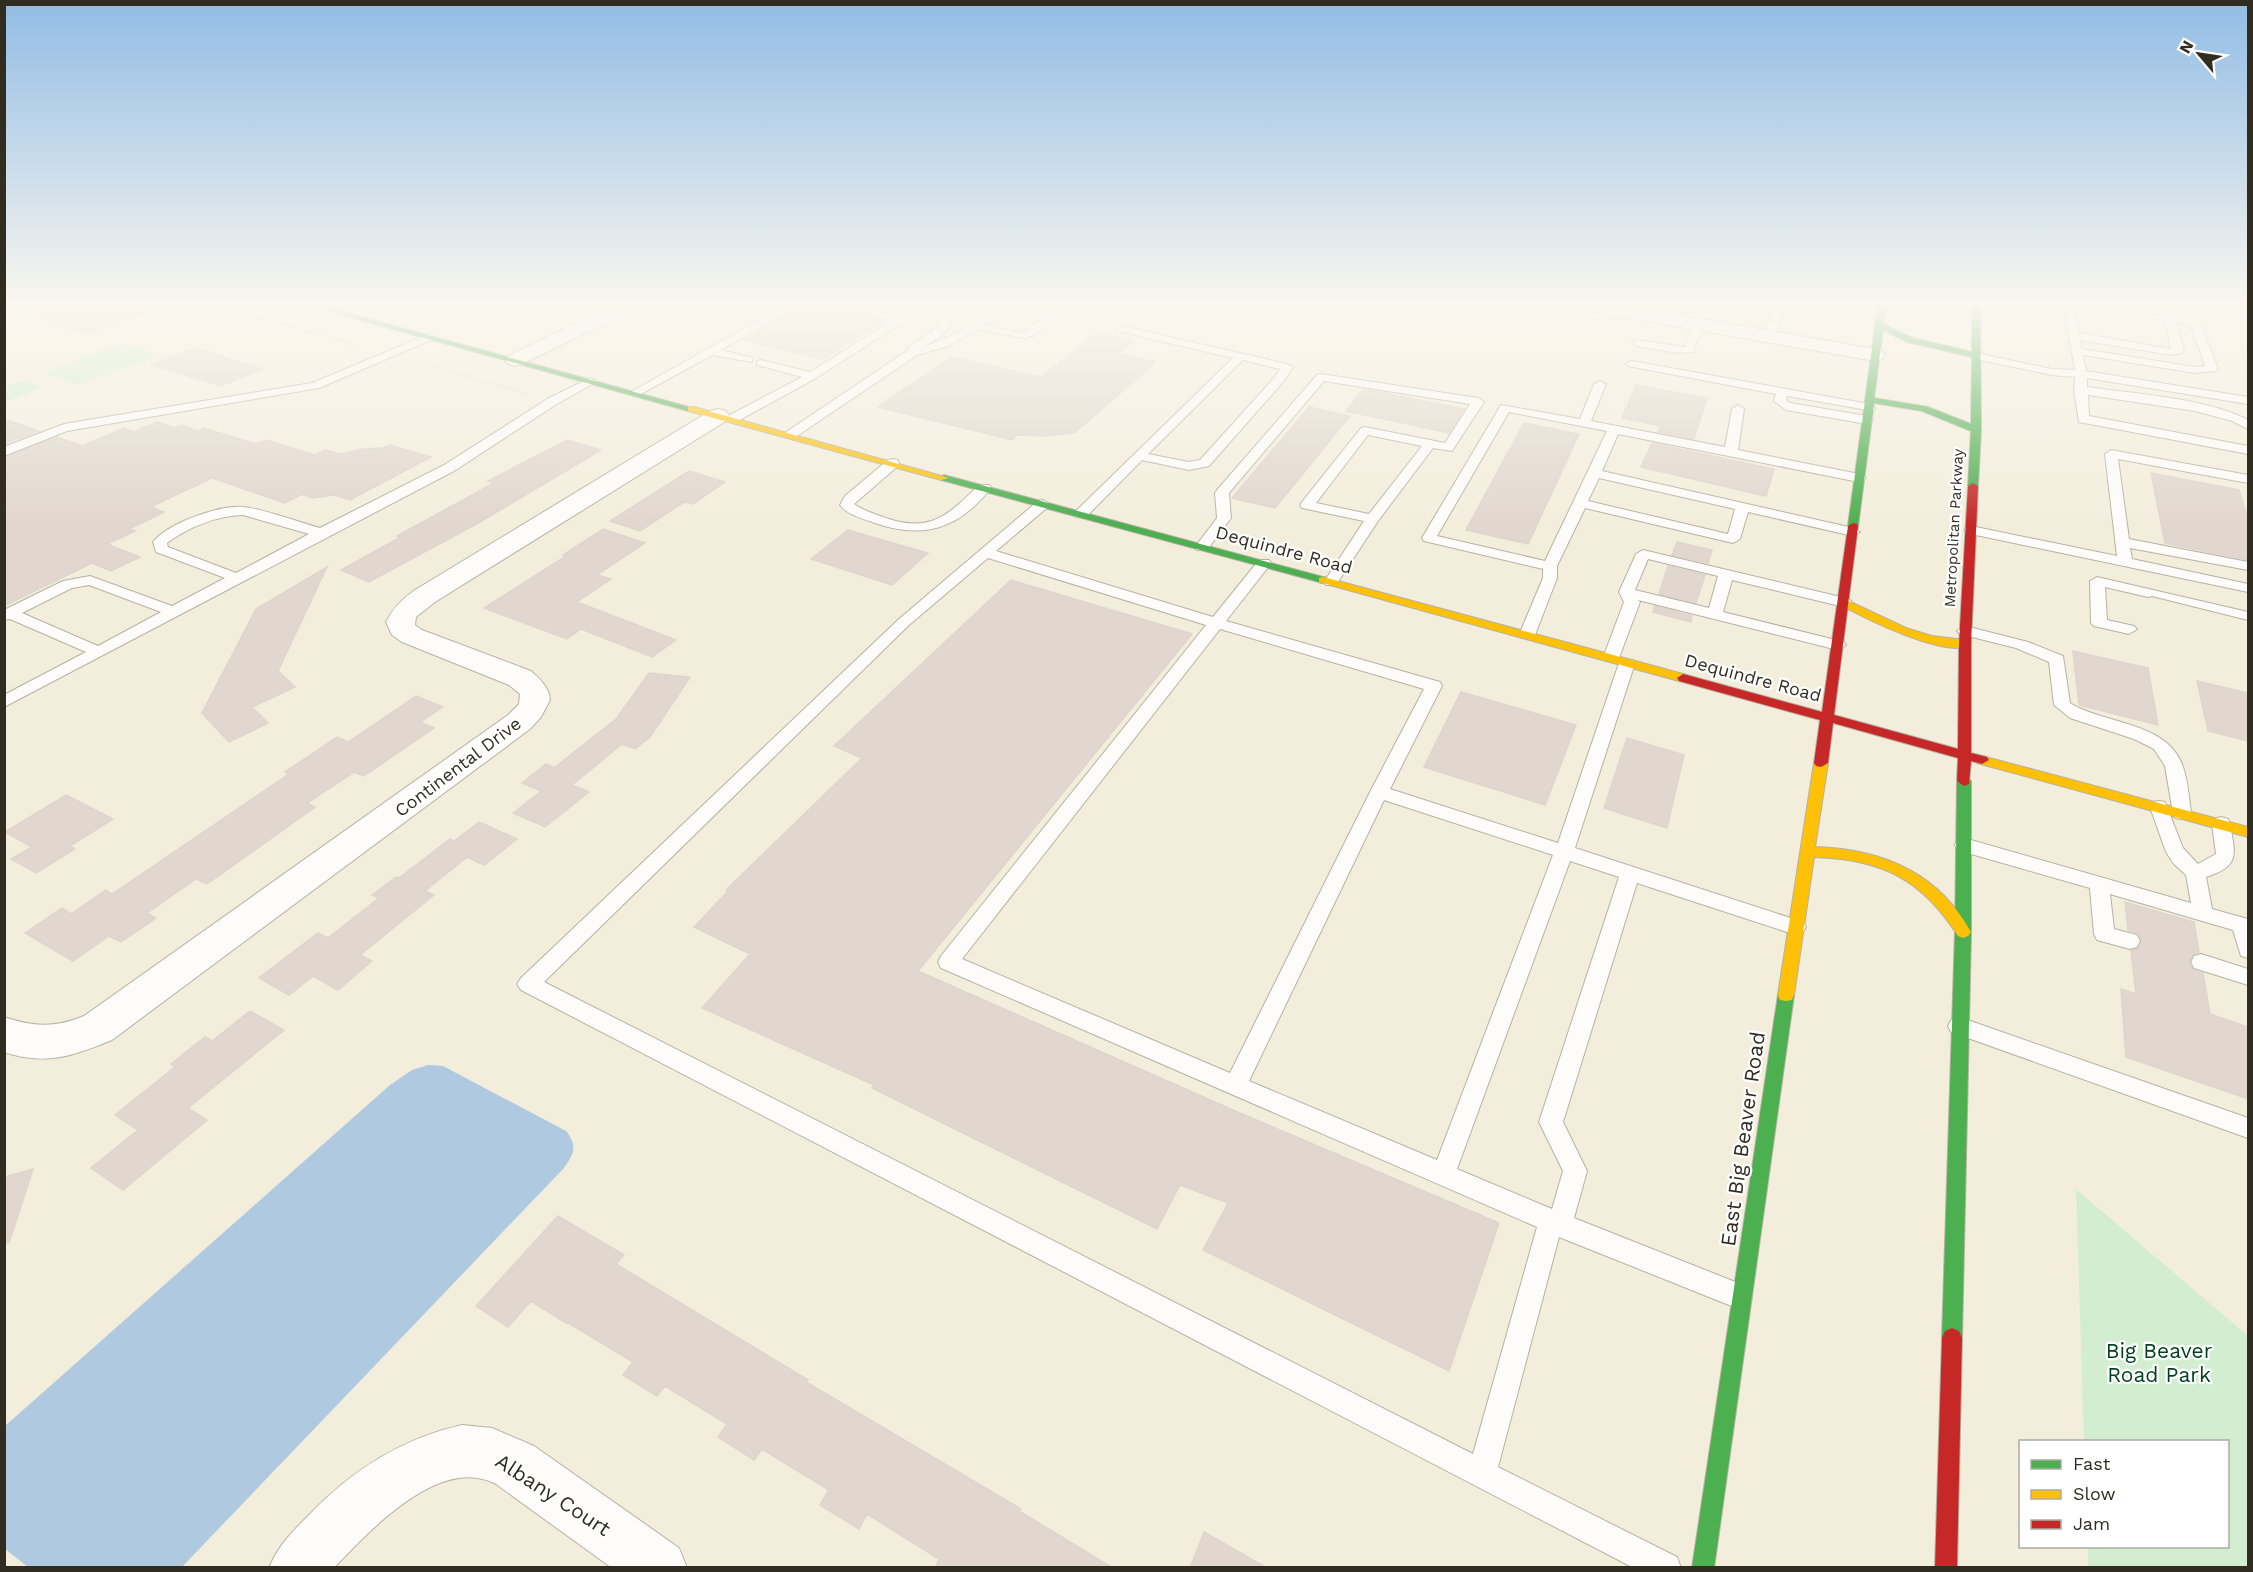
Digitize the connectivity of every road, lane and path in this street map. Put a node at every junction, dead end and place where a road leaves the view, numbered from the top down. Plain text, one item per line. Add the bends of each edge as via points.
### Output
1 (333, 378) edge
2 (474, 378) edge
3 (581, 378) edge
4 (661, 378) edge
5 (807, 378) edge
6 (874, 378) edge
7 (1218, 378) edge
8 (1280, 378) edge
9 (1320, 378) edge
10 (1330, 378) edge
11 (1709, 378) edge
12 (1872, 378) edge
13 (1976, 378) edge
14 (2081, 378) edge
15 (2108, 378) edge
16 (590, 381) junction
17 (1600, 384) dead end
18 (2080, 390) junction
19 (635, 393) junction
20 (532, 395) dead end
21 (2248, 401) edge
22 (1738, 409) dead end
23 (1868, 409) junction
24 (725, 417) junction
25 (1584, 423) junction
26 (2248, 424) edge
27 (1614, 429) junction
28 (1976, 430) junction
29 (790, 435) junction
30 (1430, 444) junction
31 (2248, 450) edge
32 (1731, 451) junction
33 (4, 452) edge
34 (1139, 456) junction
35 (893, 463) junction
36 (1595, 473) junction
37 (1859, 478) junction
38 (2248, 479) edge
39 (984, 488) junction
40 (1043, 504) junction
41 (1579, 504) junction
42 (1742, 508) junction
43 (1081, 514) junction
44 (1372, 519) junction
45 (1971, 530) junction
46 (1853, 532) junction
47 (321, 533) junction
48 (2123, 542) junction
49 (1202, 547) junction
50 (986, 553) junction
51 (2125, 563) junction
52 (1264, 564) junction
53 (1550, 566) junction
54 (2248, 566) edge
55 (1726, 574) junction
56 (237, 578) junction
57 (1331, 582) junction
58 (2248, 588) edge
59 (1626, 592) junction
60 (1844, 602) junction
61 (173, 612) junction
62 (7, 614) edge
63 (1715, 615) junction
64 (2248, 616) edge
65 (1218, 624) junction
66 (2129, 629) dead end
67 (1527, 635) junction
68 (1965, 637) junction
69 (1838, 645) junction
70 (99, 652) junction
71 (1619, 660) junction
72 (9, 694) edge
73 (1827, 717) junction
74 (1966, 754) junction
75 (1378, 792) junction
76 (2159, 807) junction
77 (2182, 813) junction
78 (2221, 824) junction
79 (2248, 832) edge
80 (1964, 845) junction
81 (1564, 852) junction
82 (1808, 852) junction
83 (2195, 872) junction
84 (1630, 873) junction
85 (2099, 884) junction
86 (2203, 914) junction
87 (1796, 927) junction
88 (1963, 932) junction
89 (2130, 941) dead end
90 (2248, 950) edge
91 (2201, 962) dead end
92 (2248, 977) edge
93 (1959, 1026) junction
94 (4, 1035) edge
95 (1235, 1086) junction
96 (2248, 1128) edge
97 (1443, 1175) junction
98 (1555, 1223) junction
99 (1741, 1296) junction
100 (1482, 1473) junction
101 (297, 1568) edge
102 (659, 1568) edge
103 (1666, 1568) edge
104 (1703, 1568) edge
105 (1946, 1568) edge

1 - 33 lane via 315,386 64,428
2 - 20 path
3 - 16 main road, Dequindre Road
4 - 19 lane
5 - 24 lane
6 - 29 lane
7 - 34 lane
8 - 34 lane via 1204,463 1189,466
9 - 49 lane via 1222,493 1224,518
10 - 30 lane via 1478,402 1448,448
11 - 23 lane via 1783,392 1780,401 1786,406
12 - 23 main road
13 - 28 main road, Metropolitan Parkway
14 - 18 lane
15 - 21 lane
16 - 19 main road, Dequindre Road
16 - 47 lane via 449,468
17 - 25 lane
18 - 26 lane via 2230,416
18 - 31 lane via 2084,419
19 - 24 main road, Dequindre Road
22 - 32 lane
23 - 28 main road via 1926,406
23 - 37 main road
24 - 29 main road, Dequindre Road
24 - 94 street, Continental Drive via 416,602 402,615 402,629 412,636 520,678 531,686 536,693 535,702 519,722 98,1028 36,1045
25 - 27 lane
25 - 53 lane via 1505,408 1429,538
27 - 32 lane
27 - 36 lane
28 - 45 main road, Metropolitan Parkway
29 - 35 main road, Dequindre Road
30 - 44 lane
30 - 44 lane via 1365,431 1307,505
32 - 37 lane
34 - 43 lane
35 - 39 main road, Dequindre Road
35 - 39 lane via 847,505 881,521 914,530 950,518
36 - 41 lane
36 - 42 lane
37 - 46 main road
38 - 48 lane via 2111,453
39 - 40 main road, Dequindre Road
40 - 43 main road, Dequindre Road
40 - 50 lane
41 - 42 lane via 1733,539
41 - 53 lane
42 - 46 lane
43 - 49 main road, Dequindre Road
44 - 57 lane
45 - 51 lane
45 - 68 main road, Metropolitan Parkway
46 - 60 main road
47 - 56 lane
47 - 56 lane via 232,511 216,514 160,542 161,549
48 - 51 lane
48 - 54 lane
49 - 52 main road, Dequindre Road
50 - 65 lane
50 - 100 lane via 904,622 528,984
51 - 58 lane
52 - 57 main road, Dequindre Road
52 - 65 lane
53 - 67 lane via 1550,578
55 - 59 lane via 1643,554
55 - 60 lane
55 - 63 lane
56 - 61 lane
57 - 67 main road, Dequindre Road
59 - 63 lane
59 - 71 lane via 1632,602
60 - 68 main road via 1902,634 1923,640
60 - 69 main road
61 - 62 lane via 90,580 68,584
61 - 70 lane
62 - 70 lane
63 - 69 lane
64 - 66 lane via 2097,581 2099,623
65 - 75 lane via 1434,686
65 - 95 lane via 948,962
67 - 71 main road, Dequindre Road
68 - 74 main road, Metropolitan Parkway
68 - 77 lane via 2022,645 2057,659 2062,705 2076,714 2160,745 2174,766
69 - 73 main road
70 - 72 lane
71 - 73 main road, Dequindre Road
71 - 81 lane
73 - 74 main road, Dequindre Road
73 - 82 main road, East Big Beaver Road
74 - 76 main road, Dequindre Road
74 - 80 main road
75 - 81 lane
75 - 95 lane
76 - 77 main road, Dequindre Road
76 - 83 lane via 2181,863
77 - 78 main road, Dequindre Road
78 - 79 main road, Dequindre Road
78 - 83 lane via 2226,857
80 - 85 lane
80 - 88 main road
81 - 84 lane
81 - 97 lane
82 - 87 main road, East Big Beaver Road
82 - 88 main road via 1856,852 1906,872 1947,906
83 - 86 lane
84 - 87 lane
84 - 98 lane via 1551,1122 1575,1171
85 - 86 lane
85 - 89 lane via 2104,934
86 - 90 lane via 2242,925
87 - 99 main road, East Big Beaver Road
88 - 93 main road
91 - 92 lane
93 - 96 lane
93 - 105 main road
95 - 97 lane
97 - 98 lane
98 - 99 lane
98 - 100 lane
99 - 104 main road, East Big Beaver Road
100 - 103 lane
101 - 102 street, Albany Court via 353,1508 381,1486 410,1469 447,1455 469,1452 490,1454 515,1465

